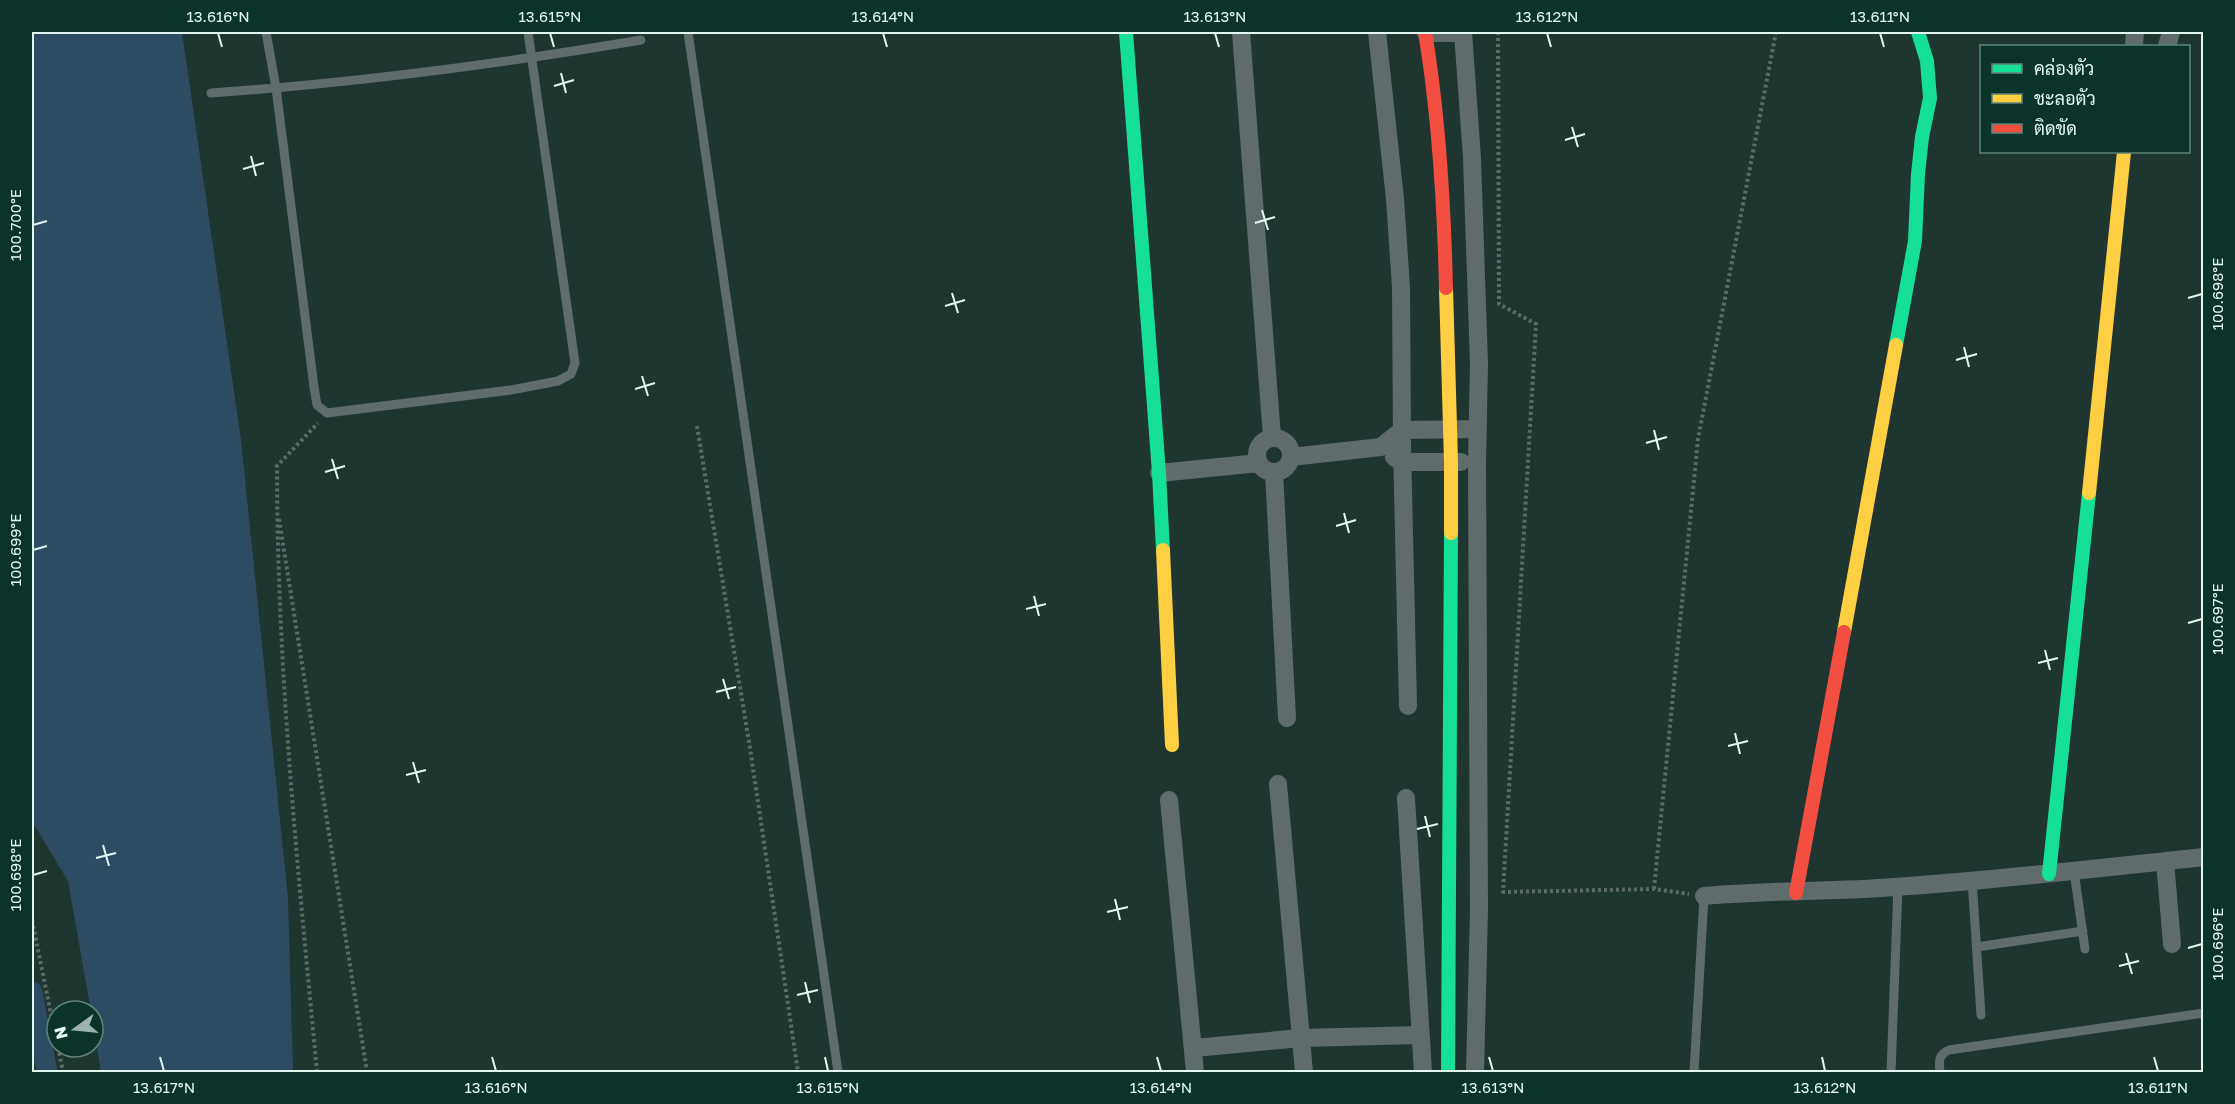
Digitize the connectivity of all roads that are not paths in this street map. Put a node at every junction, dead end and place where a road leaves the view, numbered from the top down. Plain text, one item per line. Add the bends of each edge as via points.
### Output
1 (266, 32) edge
2 (528, 32) edge
3 (688, 32) edge
4 (1126, 32) edge
5 (1241, 32) edge
6 (1377, 32) edge
7 (1426, 32) edge
8 (1463, 32) edge
9 (1918, 32) edge
10 (641, 40) dead end
11 (532, 58) junction
12 (276, 88) junction
13 (211, 93) dead end
14 (2124, 153) edge
15 (1450, 428) junction
16 (1477, 429) junction
17 (1402, 430) junction
18 (1272, 438) junction
19 (1381, 447) junction
20 (1291, 457) junction
21 (1402, 462) junction
22 (1451, 462) junction
23 (1477, 462) junction
24 (1267, 467) junction
25 (1159, 472) junction
26 (1408, 706) dead end
27 (1287, 718) dead end
28 (1172, 745) dead end
29 (1278, 784) dead end
30 (1406, 798) dead end
31 (1169, 800) dead end
32 (2204, 856) edge
33 (2165, 861) junction
34 (2074, 871) junction
35 (2049, 874) junction
36 (1972, 880) junction
37 (1898, 887) junction
38 (1796, 893) junction
39 (1704, 896) joint
40 (2083, 931) junction
41 (2172, 944) dead end
42 (1977, 947) junction
43 (2085, 949) dead end
44 (2204, 1013) edge
45 (1981, 1016) dead end
46 (1447, 1021) junction
47 (1475, 1022) junction
48 (1420, 1035) junction
49 (1301, 1038) junction
50 (1194, 1048) junction
51 (838, 1072) edge
52 (1195, 1072) edge
53 (1304, 1072) edge
54 (1423, 1072) edge
55 (1448, 1072) edge
56 (1475, 1072) edge
57 (1694, 1072) edge
58 (1891, 1072) edge
59 (1940, 1072) edge

1 - 12 lane
2 - 11 lane
3 - 51 lane
4 - 25 street
5 - 18 street
6 - 17 street via 1401,287
7 - 8 street
7 - 15 street via 1439,147
8 - 16 street via 1472,158 1479,364
9 - 38 street via 1927,61 1930,98 1920,156 1915,241
10 - 11 lane
11 - 12 lane
11 - 12 lane via 575,363 571,374 558,381 511,390 327,413 317,405 314,387
12 - 13 lane
14 - 35 street
15 - 16 street
15 - 17 street
15 - 22 street
16 - 23 street
17 - 19 street
17 - 21 street
18 - 20 street via 1286,443
18 - 24 street via 1258,447 1256,455
19 - 20 street
19 - 21 street
20 - 24 street via 1285,467
21 - 22 street
21 - 26 street
22 - 23 street
22 - 46 street
23 - 47 street via 1479,910
24 - 25 street
24 - 27 street
25 - 28 street
29 - 49 street
30 - 48 street
31 - 50 street
32 - 33 street
33 - 34 street
33 - 41 street
34 - 35 street
34 - 40 lane
35 - 36 street
36 - 37 street
36 - 42 lane
37 - 38 street
37 - 58 lane
38 - 39 street
39 - 57 lane
40 - 42 lane
40 - 43 lane
42 - 45 lane
44 - 59 lane via 1949,1050 1939,1059
46 - 47 street
46 - 55 street
47 - 56 street
48 - 49 street
48 - 54 street
49 - 50 street
49 - 53 street
50 - 52 street

